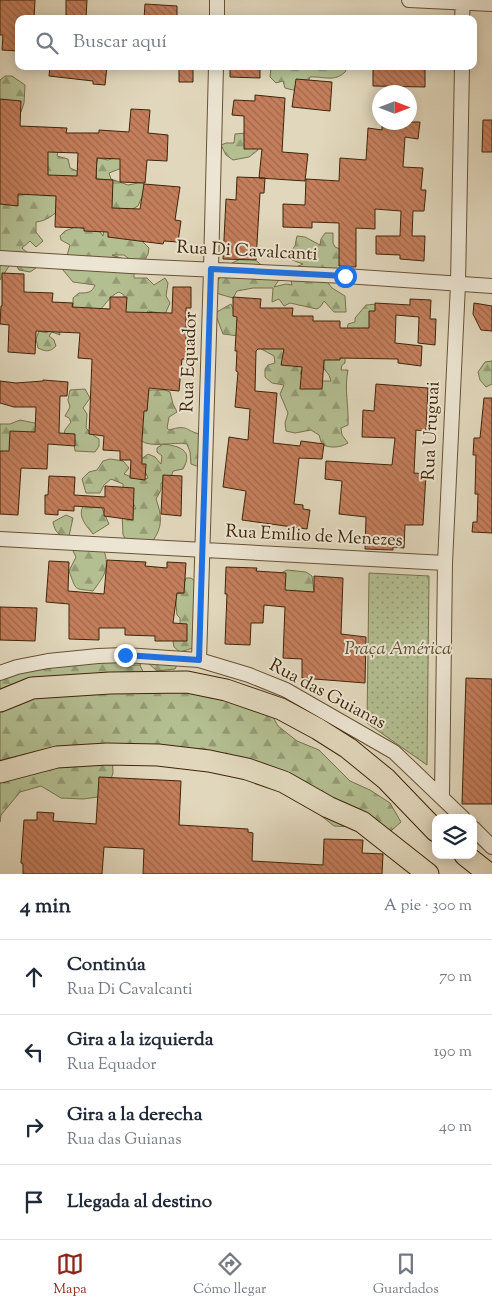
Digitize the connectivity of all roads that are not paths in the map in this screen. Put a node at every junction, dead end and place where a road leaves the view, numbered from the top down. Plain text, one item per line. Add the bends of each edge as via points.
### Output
1 (217, 0) edge
2 (409, 0) edge
3 (463, 2) edge
4 (492, 4) edge
5 (216, 15) edge
6 (462, 15) edge
7 (216, 70) edge
8 (462, 70) edge
9 (0, 258) edge
10 (211, 269) junction
11 (458, 284) junction
12 (492, 286) edge
13 (0, 539) edge
14 (203, 550) junction
15 (445, 563) junction
16 (199, 660) junction
17 (0, 672) edge
18 (0, 701) edge
19 (0, 772) edge
20 (442, 796) junction
21 (459, 814) edge
22 (432, 827) edge
23 (477, 832) edge
24 (492, 847) edge
25 (470, 859) edge
26 (428, 874) edge
27 (489, 874) edge

1 - 5 street
2 - 3 street
3 - 4 street
3 - 6 street
7 - 10 street, Rua Equador
8 - 11 street, Rua Uruguai
9 - 10 street, Rua Di Cavalcanti
10 - 11 street, Rua Di Cavalcanti
10 - 14 street, Rua Equador
11 - 12 street, Rua Di Cavalcanti
11 - 15 street, Rua Uruguai
13 - 14 street, Rua Emilio de Menezes
14 - 15 street, Rua Emilio de Menezes
14 - 16 street, Rua Equador
15 - 20 street, Rua Uruguai
16 - 17 street, Rua das Guianas via 98,656 48,661
16 - 20 street, Rua das Guianas via 286,690 394,752
18 - 22 main road via 32,688 110,683 187,682 226,690 281,708 348,748 386,778
19 - 26 main road via 56,757 107,754 158,755 247,769 284,782 362,822
20 - 21 street, Rua das Guianas
23 - 24 street
25 - 27 main road

